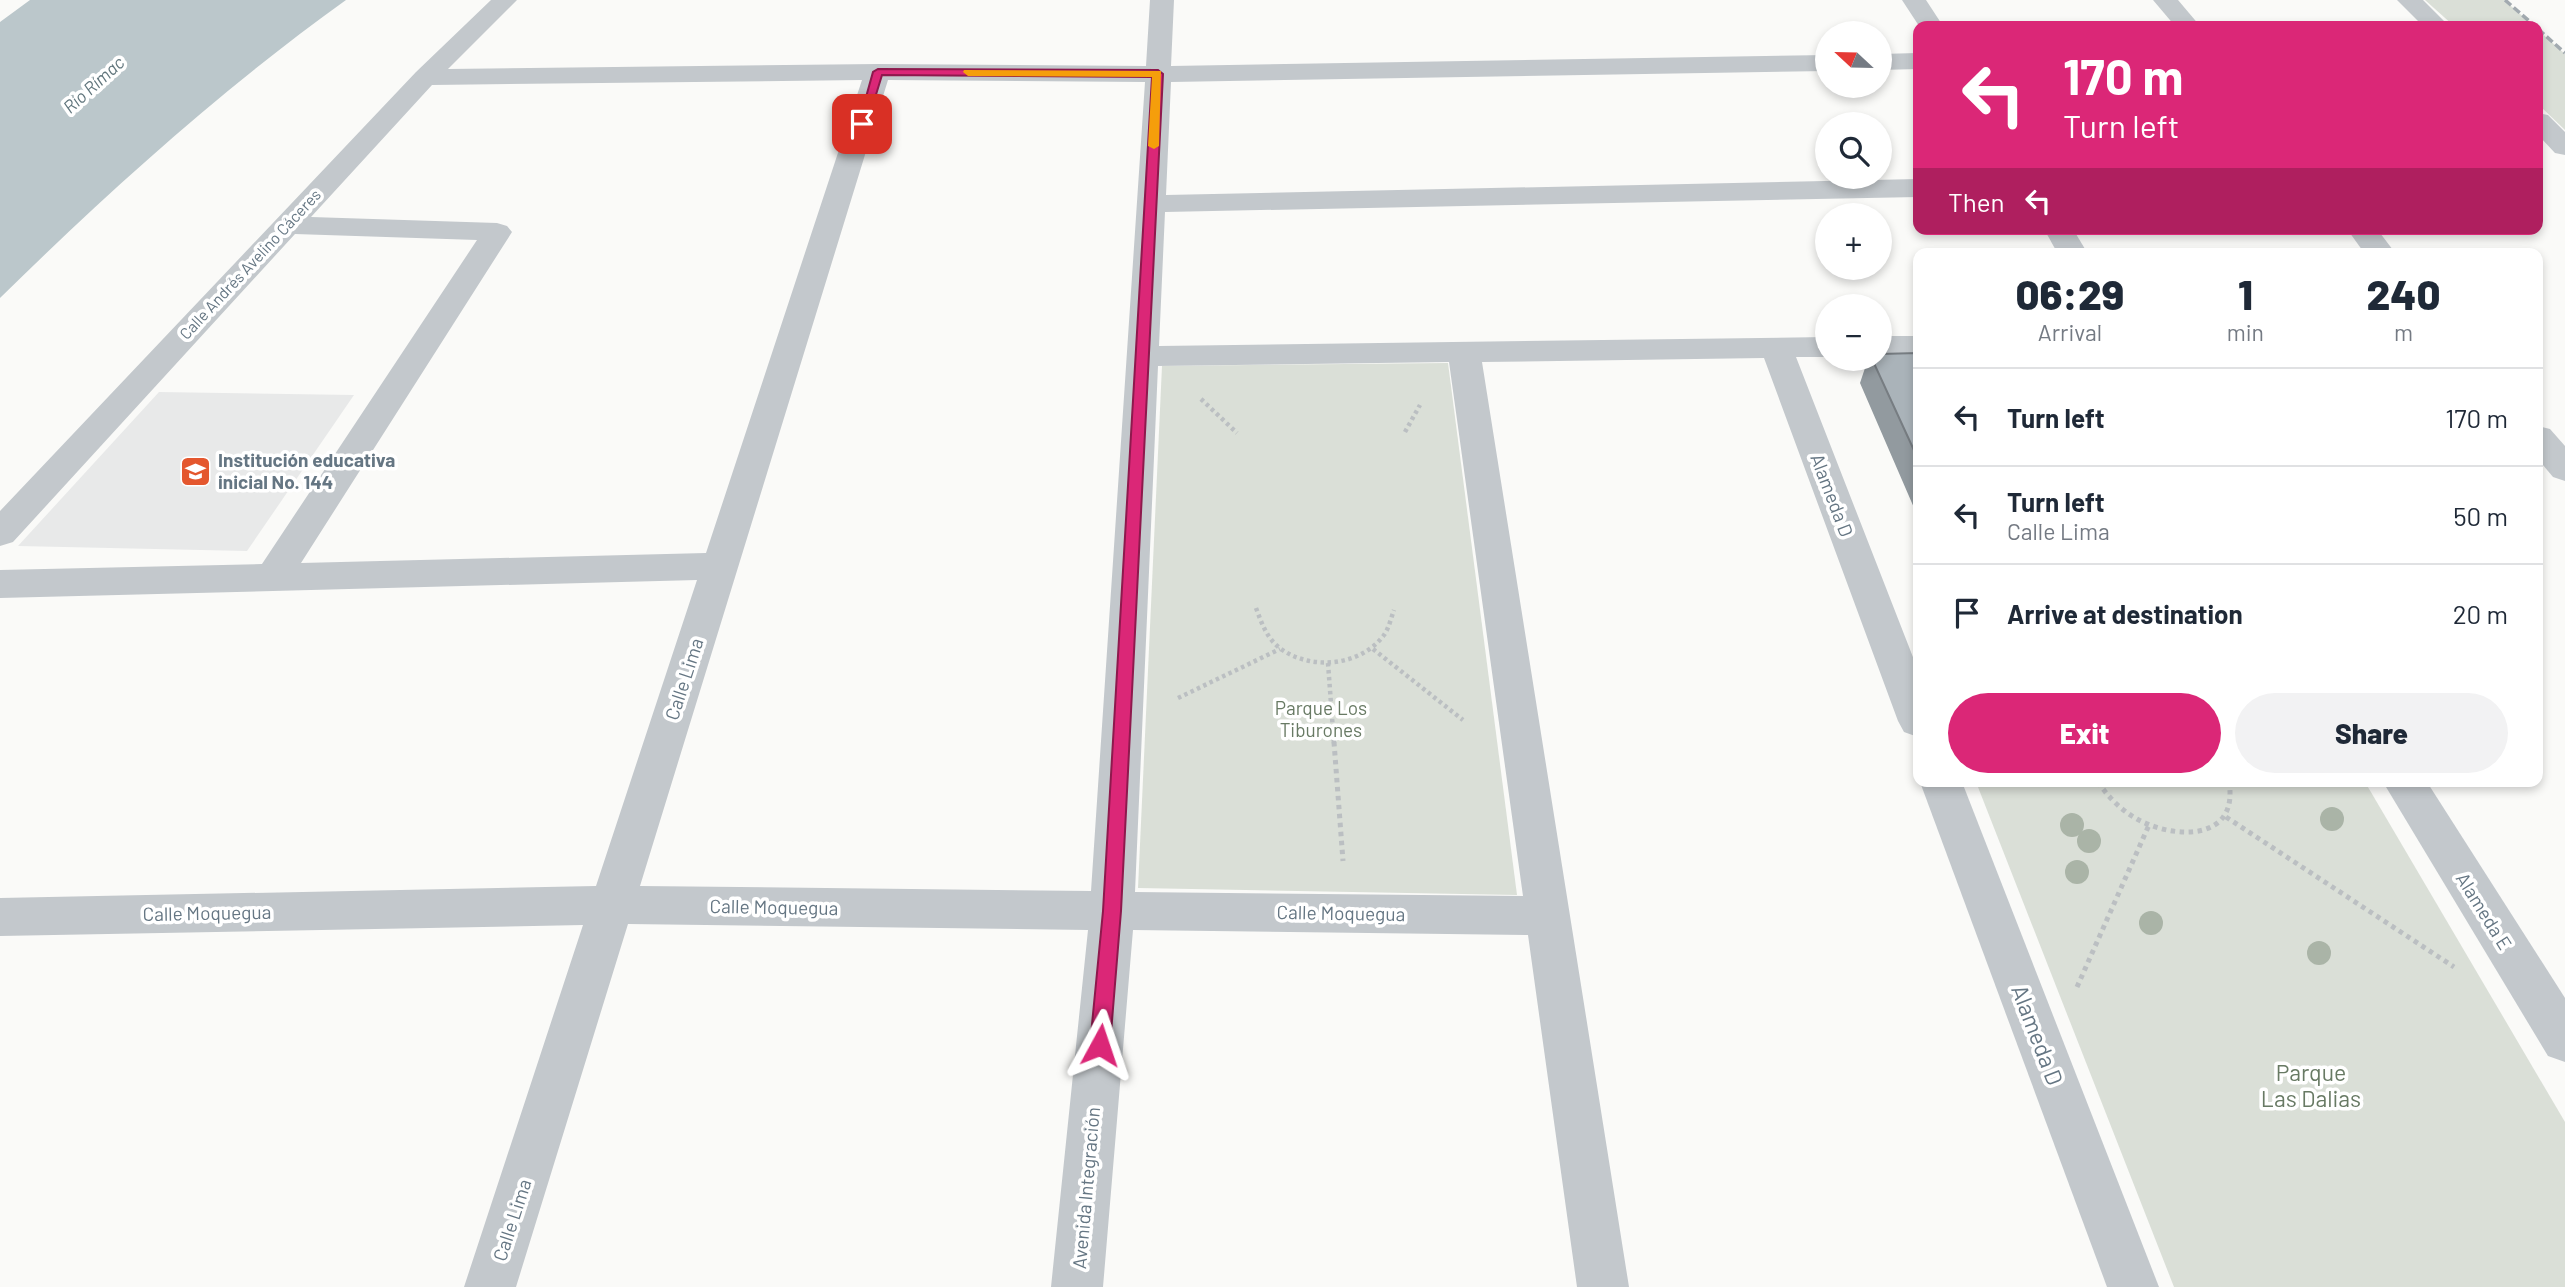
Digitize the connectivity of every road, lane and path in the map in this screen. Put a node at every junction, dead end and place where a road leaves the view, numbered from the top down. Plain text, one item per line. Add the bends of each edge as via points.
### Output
1 (505, 0) edge
2 (1162, 0) edge
3 (1914, 0) edge
4 (2165, 0) edge
5 (2409, 0) edge
6 (1928, 21) edge
7 (2184, 21) edge
8 (2432, 21) edge
9 (1913, 61) edge
10 (1892, 62) edge
11 (1815, 63) edge
12 (878, 72) junction
13 (1158, 74) junction
14 (425, 77) junction
15 (2543, 126) edge
16 (2565, 147) edge
17 (1913, 188) edge
18 (1150, 204) junction
19 (286, 225) junction
20 (1892, 346) edge
21 (1913, 346) edge
22 (1815, 347) edge
23 (1776, 348) junction
24 (1465, 352) junction
25 (1143, 356) junction
26 (1200, 398) dead end
27 (1237, 433) dead end
28 (2543, 443) edge
29 (2565, 469) edge
30 (0, 533) edge
31 (721, 566) junction
32 (272, 578) junction
33 (0, 584) edge
34 (1256, 608) dead end
35 (1394, 610) dead end
36 (1281, 649) junction
37 (1373, 649) junction
38 (1328, 663) junction
39 (1173, 701) dead end
40 (1913, 708) edge
41 (1466, 722) dead end
42 (1943, 787) edge
43 (2101, 787) edge
44 (2230, 787) edge
45 (2407, 787) edge
46 (2226, 817) junction
47 (2149, 825) junction
48 (1343, 868) dead end
49 (612, 905) junction
50 (1112, 911) junction
51 (1548, 916) junction
52 (0, 917) edge
53 (2463, 973) dead end
54 (2072, 999) dead end
55 (2565, 1041) edge
56 (491, 1287) edge
57 (1077, 1287) edge
58 (1603, 1287) edge
59 (2133, 1287) edge

1 - 14 street, Calle Andrés Avelino Cáceres
2 - 13 street, Avenida Integración
3 - 6 street
4 - 7 street
5 - 8 street
9 - 10 street
11 - 13 street
12 - 13 street
12 - 14 street
12 - 31 street, Calle Lima
13 - 18 street, Avenida Integración
14 - 19 street, Calle Andrés Avelino Cáceres
15 - 16 street
17 - 18 street
18 - 25 street, Avenida Integración
19 - 30 street, Calle Andrés Avelino Cáceres
19 - 32 street via 497,232
20 - 21 street
22 - 23 street
23 - 24 street
23 - 40 street, Alameda D
24 - 25 street
24 - 51 street
25 - 50 street, Avenida Integración
26 - 27 path
28 - 29 street
31 - 32 street
31 - 49 street, Calle Lima
32 - 33 street
34 - 36 path via 1263,630
35 - 37 path via 1386,636
36 - 38 path via 1314,663
36 - 39 path
37 - 38 path via 1356,658
37 - 41 path
38 - 48 path
42 - 59 street, Alameda D
43 - 47 path via 2126,813
44 - 46 path via 2232,802
45 - 55 street, Alameda E
46 - 47 path via 2195,832
46 - 53 path
47 - 54 path
49 - 50 street, Calle Moquegua
49 - 52 street, Calle Moquegua
49 - 56 street, Calle Lima
50 - 51 street, Calle Moquegua
50 - 57 street, Avenida Integración
51 - 58 street

